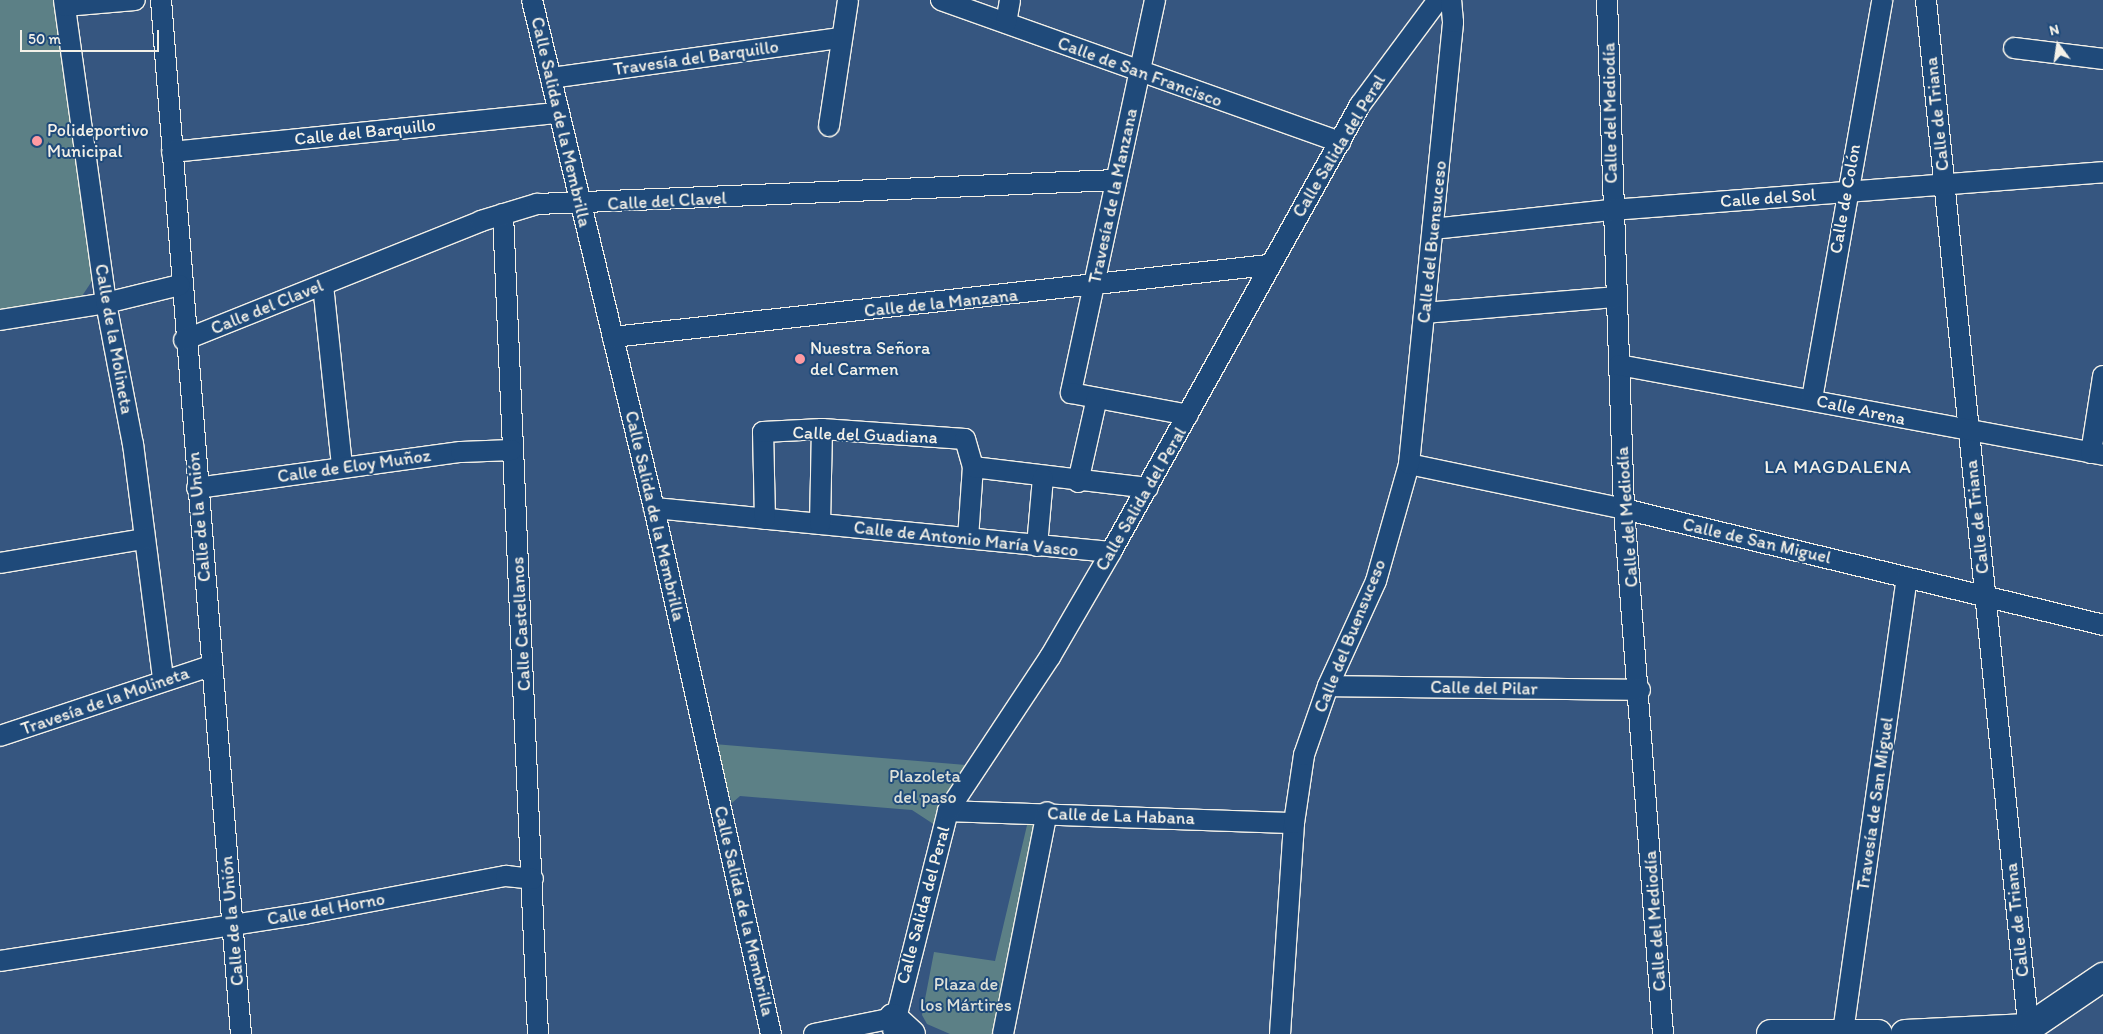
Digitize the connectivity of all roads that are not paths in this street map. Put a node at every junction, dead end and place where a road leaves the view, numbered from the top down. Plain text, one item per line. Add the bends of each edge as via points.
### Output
1 (134, 0) edge
2 (161, 0) edge
3 (532, 0) edge
4 (848, 0) edge
5 (941, 0) edge
6 (1010, 0) edge
7 (1156, 0) edge
8 (1438, 0) edge
9 (1451, 0) edge
10 (1607, 0) edge
11 (1882, 0) edge
12 (1926, 0) edge
13 (65, 3) edge
14 (1006, 23) junction
15 (841, 38) junction
16 (2014, 48) dead end
17 (2103, 59) edge
18 (1139, 74) junction
19 (551, 78) junction
20 (558, 113) junction
21 (829, 126) dead end
22 (1340, 142) junction
23 (172, 152) junction
24 (2103, 172) edge
25 (1116, 180) junction
26 (1944, 186) junction
27 (1846, 192) junction
28 (581, 205) junction
29 (1612, 210) junction
30 (503, 214) junction
31 (1433, 229) junction
32 (1268, 265) junction
33 (180, 285) junction
34 (323, 285) junction
35 (1093, 288) junction
36 (1616, 297) junction
37 (106, 303) junction
38 (1425, 313) junction
39 (0, 320) edge
40 (613, 337) junction
41 (184, 340) junction
42 (1619, 365) junction
43 (2103, 376) edge
44 (1097, 398) junction
45 (1812, 400) junction
46 (1188, 416) junction
47 (822, 429) junction
48 (1969, 433) junction
49 (512, 450) junction
50 (2097, 454) edge
51 (1409, 464) junction
52 (342, 467) junction
53 (973, 467) junction
54 (1043, 478) junction
55 (1078, 482) junction
56 (197, 488) junction
57 (1148, 488) junction
58 (654, 508) junction
59 (1624, 509) junction
60 (765, 519) junction
61 (820, 524) junction
62 (968, 538) junction
63 (144, 539) junction
64 (1037, 546) junction
65 (1111, 552) junction
66 (0, 563) edge
67 (1907, 577) junction
68 (1985, 594) junction
69 (2103, 624) edge
70 (211, 666) junction
71 (162, 679) junction
72 (1328, 686) junction
73 (1640, 690) junction
74 (0, 736) edge
75 (948, 811) junction
76 (1047, 812) junction
77 (1294, 823) junction
78 (533, 879) junction
79 (232, 925) junction
80 (0, 961) edge
81 (2103, 977) edge
82 (899, 1029) edge
83 (2028, 1031) edge
84 (1844, 1032) junction
85 (241, 1034) edge
86 (538, 1034) edge
87 (771, 1034) edge
88 (814, 1034) edge
89 (1003, 1034) edge
90 (1280, 1034) edge
91 (1663, 1034) edge
92 (1771, 1034) edge
93 (1878, 1034) edge
94 (1905, 1034) edge

1 - 13 street
2 - 23 street, Calle de la Unión
3 - 19 street, Calle Salida de la Membrilla
4 - 15 street
5 - 14 street, Calle de San Francisco
6 - 14 street
7 - 18 street, Travesía de la Manzana
8 - 22 street, Calle Salida del Peral via 1360,105
9 - 31 street, Calle del Buensuceso via 1453,22
10 - 29 street, Calle del Mediodía
11 - 27 street, Calle de Colón
12 - 26 street, Calle de Triana
13 - 37 street, Calle de la Molineta
14 - 18 street, Calle de San Francisco
15 - 19 street, Travesía del Barquillo
15 - 21 street
16 - 17 street
18 - 22 street, Calle de San Francisco
18 - 25 street, Travesía de la Manzana
19 - 20 street, Calle Salida de la Membrilla
20 - 23 street, Calle del Barquillo
20 - 28 street, Calle Salida de la Membrilla
22 - 32 street, Calle Salida del Peral
23 - 33 street, Calle de la Unión
24 - 26 street, Calle del Sol
25 - 28 street, Calle del Clavel
25 - 35 street, Travesía de la Manzana
26 - 27 street, Calle del Sol
26 - 48 street, Calle de Triana
27 - 29 street, Calle del Sol
27 - 45 street, Calle de Colón
28 - 30 street, Calle del Clavel via 537,204
28 - 40 street, Calle Salida de la Membrilla
29 - 31 street, Calle del Sol
29 - 36 street, Calle del Mediodía
30 - 34 street, Calle del Clavel
30 - 49 street, Calle Castellanos
31 - 38 street, Calle del Buensuceso
32 - 35 street, Calle de la Manzana
32 - 46 street, Calle Salida del Peral
33 - 37 street
33 - 41 street, Calle de la Unión
34 - 41 street, Calle del Clavel
34 - 52 street
35 - 40 street, Calle de la Manzana
35 - 44 street, Travesía de la Manzana via 1071,393
36 - 38 street
36 - 42 street, Calle del Mediodía
37 - 39 street
37 - 63 street, Calle de la Molineta via 134,444
38 - 51 street, Calle del Buensuceso
40 - 58 street, Calle Salida de la Membrilla
41 - 56 street, Calle de la Unión
42 - 45 street, Calle Arena
42 - 59 street, Calle del Mediodía
43 - 50 street
44 - 46 street
44 - 55 street
45 - 48 street, Calle Arena
46 - 57 street, Calle Salida del Peral
47 - 53 street, Calle del Guadiana via 965,439
47 - 60 street, Calle del Guadiana via 763,432
47 - 61 street
48 - 50 street, Calle Arena
48 - 68 street, Calle de Triana
49 - 52 street, Calle de Eloy Muñoz via 461,452
49 - 78 street, Calle Castellanos
51 - 59 street, Calle de San Miguel
51 - 72 street, Calle del Buensuceso via 1376,581
52 - 56 street, Calle de Eloy Muñoz
53 - 54 street
53 - 62 street
54 - 55 street
54 - 64 street
55 - 57 street
56 - 70 street, Calle de la Unión
57 - 65 street, Calle Salida del Peral
58 - 60 street, Calle de Antonio María Vasco
58 - 87 street, Calle Salida de la Membrilla
59 - 67 street, Calle de San Miguel
59 - 73 street, Calle del Mediodía
60 - 61 street, Calle de Antonio María Vasco
61 - 62 street, Calle de Antonio María Vasco
62 - 64 street, Calle de Antonio María Vasco
63 - 66 street
63 - 71 street, Calle de la Molineta
64 - 65 street, Calle de Antonio María Vasco
65 - 75 street, Calle Salida del Peral via 1050,657
67 - 68 street, Calle de San Miguel
67 - 84 street, Travesía de San Miguel
68 - 69 street, Calle de San Miguel
68 - 83 street, Calle de Triana
70 - 71 street, Travesía de la Molineta
70 - 79 street, Calle de la Unión
71 - 74 street, Travesía de la Molineta
72 - 73 street, Calle del Pilar
72 - 77 street, Calle del Buensuceso via 1304,755
73 - 91 street, Calle del Mediodía
75 - 76 street, Calle de La Habana
75 - 82 street, Calle Salida del Peral
76 - 77 street, Calle de La Habana
76 - 89 street
77 - 90 street, Calle del Buensuceso
78 - 79 street, Calle del Horno via 506,876
78 - 86 street, Calle Castellanos
79 - 80 street, Calle del Horno
79 - 85 street, Calle de la Unión
81 - 83 street
82 - 88 street
83 - 94 street
84 - 92 street
84 - 93 street

